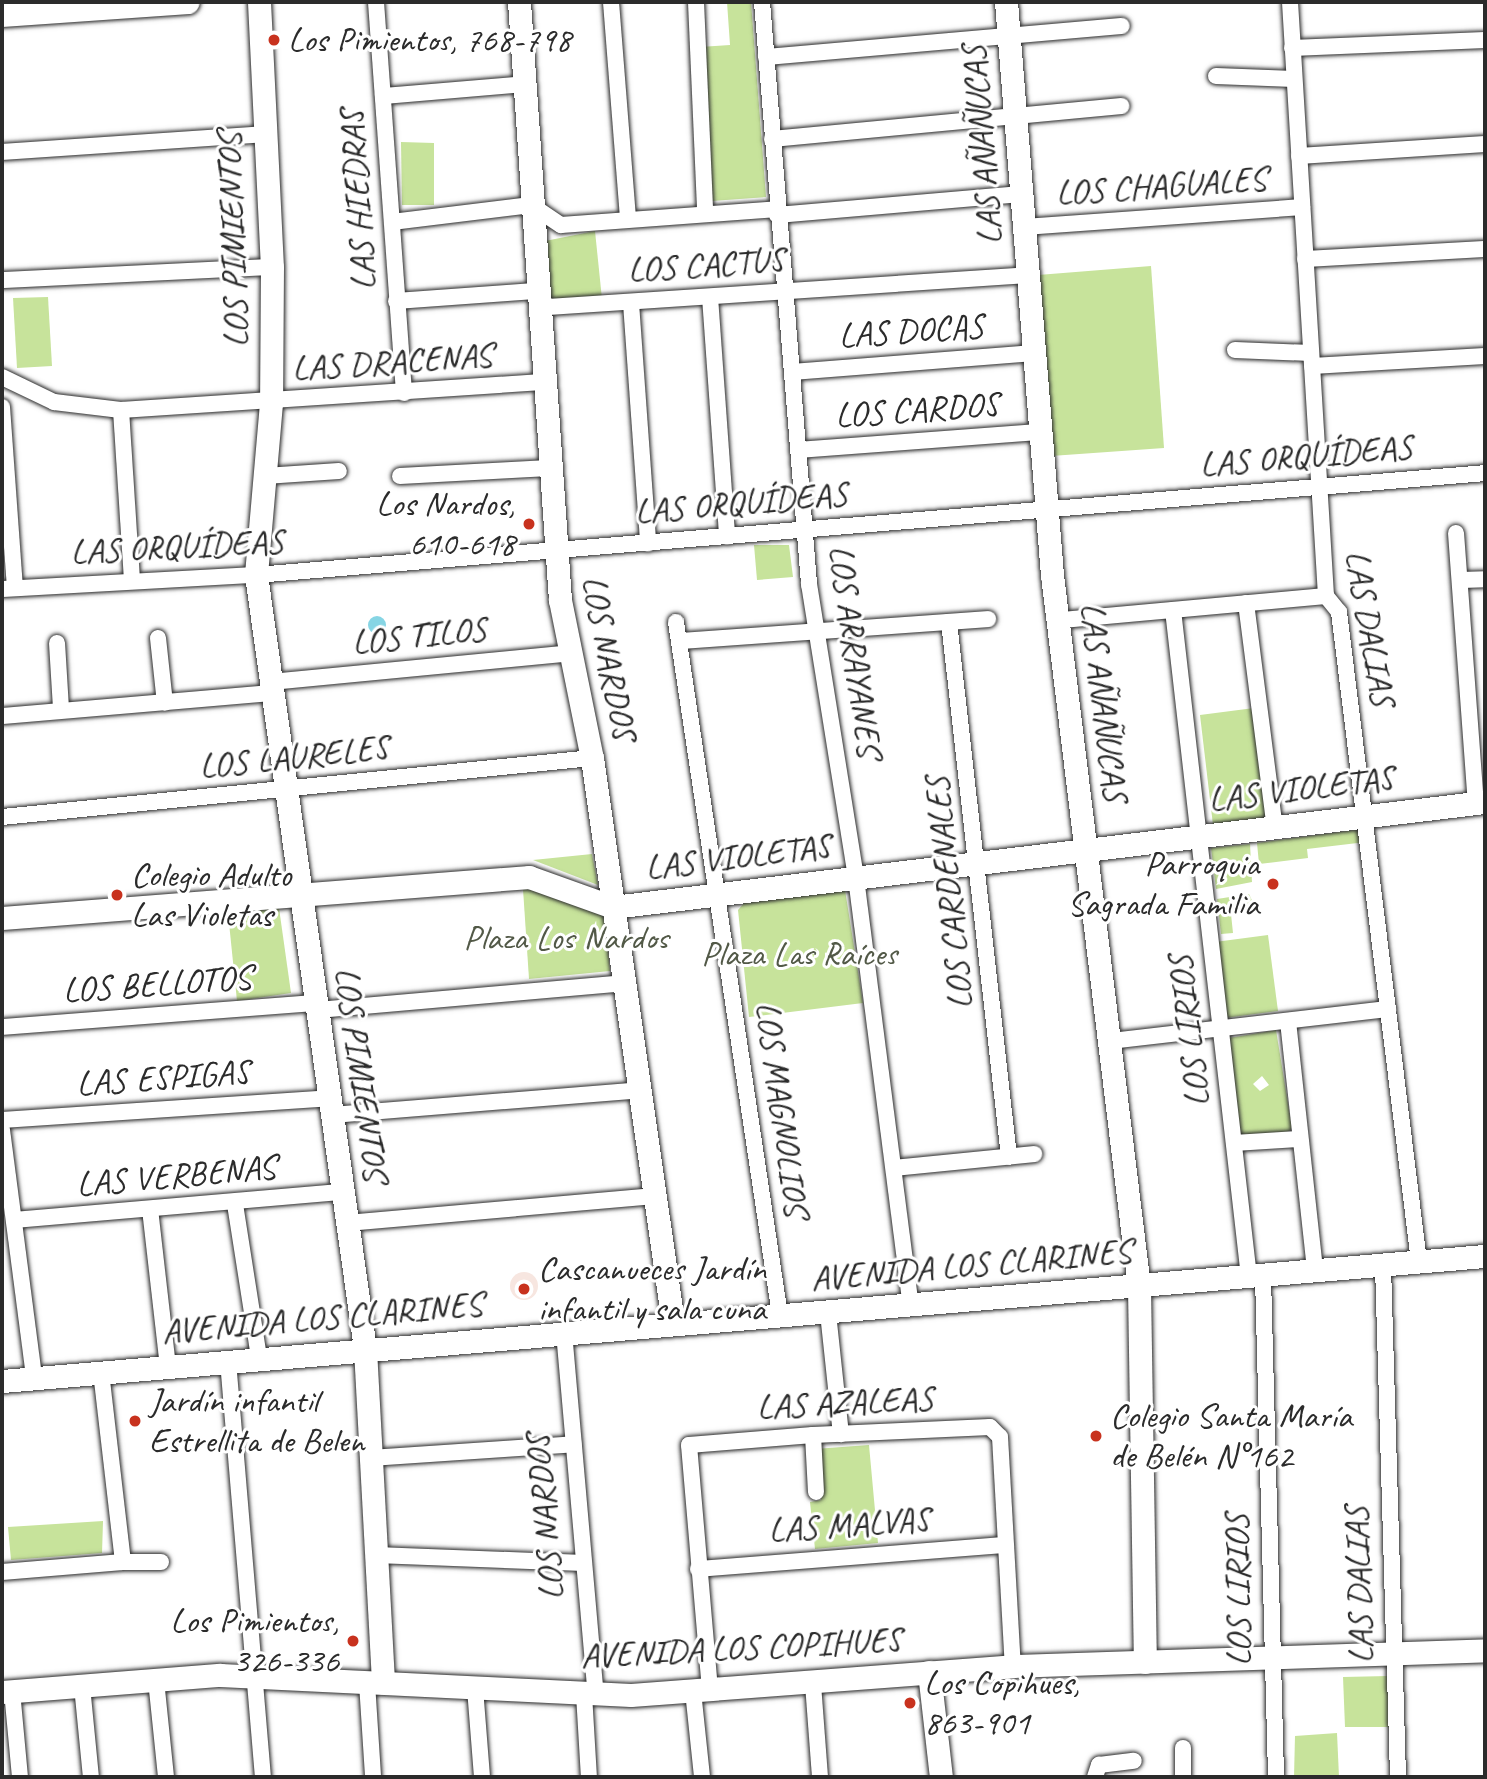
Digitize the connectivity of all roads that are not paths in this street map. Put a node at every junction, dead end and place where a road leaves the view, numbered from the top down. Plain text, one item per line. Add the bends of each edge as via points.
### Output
1 (188, 2) edge
2 (258, 2) edge
3 (376, 2) edge
4 (519, 2) edge
5 (611, 2) edge
6 (696, 2) edge
7 (762, 2) edge
8 (1006, 2) edge
9 (1290, 2) edge
10 (2, 15) edge
11 (1122, 26) dead end
12 (1008, 37) junction
13 (1485, 40) edge
14 (1292, 48) junction
15 (766, 57) junction
16 (1216, 76) dead end
17 (1294, 79) junction
18 (525, 84) junction
19 (383, 96) junction
20 (1121, 106) dead end
21 (1015, 116) junction
22 (265, 134) junction
23 (772, 139) junction
24 (1485, 144) edge
25 (2, 152) edge
26 (1299, 156) junction
27 (1021, 194) junction
28 (530, 205) junction
29 (1302, 207) junction
30 (705, 212) junction
31 (777, 212) junction
32 (628, 217) junction
33 (391, 222) junction
34 (1024, 227) junction
35 (1485, 249) edge
36 (1305, 259) junction
37 (272, 267) junction
38 (1028, 275) junction
39 (2, 279) edge
40 (535, 291) junction
41 (785, 291) junction
42 (710, 297) junction
43 (397, 300) junction
44 (631, 303) junction
45 (1236, 350) dead end
46 (1034, 353) junction
47 (1485, 356) edge
48 (1312, 360) junction
49 (792, 372) junction
50 (2, 377) edge
51 (542, 382) junction
52 (404, 393) junction
53 (271, 403) junction
54 (2, 407) edge
55 (121, 410) junction
56 (1040, 432) junction
57 (799, 450) junction
58 (549, 468) junction
59 (340, 471) dead end
60 (1485, 473) edge
61 (265, 476) junction
62 (400, 476) dead end
63 (1320, 486) junction
64 (1046, 509) junction
65 (807, 529) junction
66 (1456, 533) dead end
67 (727, 536) junction
68 (648, 543) junction
69 (555, 550) junction
70 (256, 575) junction
71 (1485, 579) edge
72 (1461, 580) junction
73 (132, 581) junction
74 (8, 589) edge
75 (1326, 596) junction
76 (1246, 603) junction
77 (1173, 610) junction
78 (988, 619) dead end
79 (1062, 620) junction
80 (676, 621) dead end
81 (949, 622) junction
82 (818, 631) junction
83 (158, 638) dead end
84 (682, 641) junction
85 (57, 643) dead end
86 (573, 653) junction
87 (272, 688) junction
88 (164, 703) junction
89 (61, 709) junction
90 (2, 716) edge
91 (592, 758) junction
92 (286, 792) junction
93 (1480, 803) edge
94 (2, 817) edge
95 (1368, 817) junction
96 (1275, 828) junction
97 (1199, 837) junction
98 (1087, 850) junction
99 (978, 863) junction
100 (856, 878) junction
101 (719, 895) junction
102 (301, 899) junction
103 (613, 907) junction
104 (2, 918) edge
105 (624, 983) junction
106 (317, 1007) junction
107 (1388, 1009) junction
108 (1288, 1021) junction
109 (2, 1027) edge
110 (1221, 1028) junction
111 (1111, 1041) junction
112 (640, 1090) junction
113 (331, 1107) junction
114 (2, 1120) edge
115 (2, 1130) edge
116 (1298, 1139) junction
117 (1234, 1143) junction
118 (1034, 1154) dead end
119 (1009, 1157) junction
120 (894, 1168) junction
121 (343, 1192) junction
122 (655, 1196) junction
123 (236, 1204) junction
124 (150, 1209) junction
125 (14, 1220) junction
126 (347, 1223) junction
127 (1485, 1256) edge
128 (1419, 1262) junction
129 (1382, 1265) junction
130 (1315, 1271) junction
131 (1256, 1277) junction
132 (1139, 1287) junction
133 (911, 1306) junction
134 (828, 1312) junction
135 (780, 1315) junction
136 (673, 1322) junction
137 (564, 1332) junction
138 (365, 1349) junction
139 (259, 1358) junction
140 (228, 1361) junction
141 (169, 1367) junction
142 (101, 1373) junction
143 (34, 1378) junction
144 (2, 1381) edge
145 (841, 1434) junction
146 (813, 1435) junction
147 (574, 1444) junction
148 (371, 1458) junction
149 (816, 1492) dead end
150 (1005, 1545) junction
151 (376, 1555) junction
152 (123, 1562) junction
153 (161, 1562) dead end
154 (584, 1563) junction
155 (2, 1564) edge
156 (698, 1569) junction
157 (2, 1572) edge
158 (1485, 1650) edge
159 (1392, 1654) junction
160 (1271, 1658) junction
161 (1146, 1662) junction
162 (1013, 1666) junction
163 (929, 1672) junction
164 (251, 1676) junction
165 (156, 1680) junction
166 (375, 1683) junction
167 (813, 1684) junction
168 (82, 1686) junction
169 (475, 1688) junction
170 (701, 1690) junction
171 (7, 1691) edge
172 (590, 1694) junction
173 (1183, 1748) dead end
174 (1134, 1761) dead end
175 (20, 1777) edge
176 (91, 1777) edge
177 (166, 1777) edge
178 (262, 1777) edge
179 (373, 1777) edge
180 (482, 1777) edge
181 (589, 1777) edge
182 (702, 1777) edge
183 (820, 1777) edge
184 (941, 1777) edge
185 (1094, 1777) edge
186 (1183, 1777) edge
187 (1276, 1777) edge
188 (1398, 1777) edge

1 - 10 main road
2 - 22 main road, LOS PIMIENTOS
3 - 19 street, LAS HIEDRAS
4 - 18 main road, LOS NARDOS
5 - 32 street
6 - 30 street
7 - 15 street, LOS ARRAYANES
8 - 12 main road, LAS AÑAÑUCAS
9 - 14 street, LAS DALIAS
11 - 12 street
12 - 15 street
12 - 21 main road, LAS AÑAÑUCAS
13 - 14 street
14 - 17 street, LAS DALIAS
15 - 23 street, LOS ARRAYANES
16 - 17 street
17 - 26 street, LAS DALIAS
18 - 19 street
18 - 28 main road, LOS NARDOS
19 - 33 street, LAS HIEDRAS
20 - 21 street
21 - 23 street
21 - 27 main road, LAS AÑAÑUCAS
22 - 25 street
22 - 37 main road, LOS PIMIENTOS
23 - 31 street, LOS ARRAYANES
24 - 26 street
26 - 29 street, LAS DALIAS
27 - 31 street, LOS CHAGUALES
27 - 34 main road, LAS AÑAÑUCAS
28 - 32 street, LOS CHAGUALES via 561,225
28 - 33 street
28 - 40 main road, LOS NARDOS
29 - 34 street, LOS CHAGUALES
29 - 36 street, LAS DALIAS
30 - 31 street, LOS CHAGUALES
30 - 32 street, LOS CHAGUALES
31 - 41 street, LOS ARRAYANES
33 - 43 street, LAS HIEDRAS
34 - 38 main road, LAS AÑAÑUCAS
35 - 36 street
36 - 48 street, LAS DALIAS
37 - 39 street
37 - 53 main road, LOS PIMIENTOS
38 - 41 street, LOS CACTUS
38 - 46 main road, LAS AÑAÑUCAS
40 - 43 street
40 - 44 street, LOS CACTUS via 548,307
40 - 51 main road, LOS NARDOS
41 - 42 street, LOS CACTUS
41 - 49 street, LOS ARRAYANES
42 - 44 street, LOS CACTUS
42 - 67 street
43 - 52 street, LAS HIEDRAS
44 - 68 street
45 - 48 street
46 - 49 street, LAS DOCAS
46 - 56 main road, LAS AÑAÑUCAS
47 - 48 street
48 - 63 street, LAS DALIAS
49 - 57 street, LOS ARRAYANES
50 - 55 street, LAS DRACENAS via 54,402
51 - 52 street, LAS DRACENAS
51 - 58 main road, LOS NARDOS
52 - 53 street, LAS DRACENAS
53 - 55 street, LAS DRACENAS
53 - 61 main road, LOS PIMIENTOS
54 - 74 street
55 - 73 street
56 - 57 street, LOS CARDOS
56 - 64 main road, LAS AÑAÑUCAS
57 - 65 street, LOS ARRAYANES
58 - 62 street
58 - 69 main road, LOS NARDOS
59 - 61 street
60 - 63 street, LAS ORQUÍDEAS
61 - 70 main road, LOS PIMIENTOS
63 - 64 street, LAS ORQUÍDEAS
63 - 75 street, LAS DALIAS
64 - 65 street, LAS ORQUÍDEAS
64 - 79 main road, LAS AÑAÑUCAS
65 - 67 street, LAS ORQUÍDEAS
65 - 82 street, LOS ARRAYANES
66 - 72 street
67 - 68 street, LAS ORQUÍDEAS
68 - 69 street, LAS ORQUÍDEAS
69 - 70 street, LAS ORQUÍDEAS
69 - 86 main road, LOS NARDOS
70 - 73 street, LAS ORQUÍDEAS
70 - 87 main road, LOS PIMIENTOS
71 - 72 street
72 - 93 street
73 - 74 street, LAS ORQUÍDEAS
75 - 76 street
75 - 95 street, LAS DALIAS via 1339,612
76 - 77 street
76 - 96 street
77 - 79 street
77 - 97 street, LOS LIRIOS
78 - 81 street
79 - 98 main road, LAS AÑAÑUCAS
80 - 84 street, LOS MAGNOLIOS
81 - 82 street
81 - 99 street, LOS CARDENALES
82 - 84 street
82 - 100 street, LOS ARRAYANES
83 - 88 street
84 - 101 street, LOS MAGNOLIOS
85 - 89 street
86 - 87 street, LOS TILOS
86 - 91 main road, LOS NARDOS
87 - 88 street, LOS TILOS
87 - 92 main road, LOS PIMIENTOS
88 - 89 street, LOS TILOS
89 - 90 street, LOS TILOS
91 - 92 street, LOS LAURELES
91 - 103 main road, LOS NARDOS
92 - 94 street, LOS LAURELES
92 - 102 main road, LOS PIMIENTOS
93 - 95 main road, LAS VIOLETAS
95 - 96 main road, LAS VIOLETAS
95 - 107 street, LAS DALIAS
96 - 97 main road, LAS VIOLETAS
97 - 98 main road, LAS VIOLETAS
97 - 110 street, LOS LIRIOS
98 - 99 main road, LAS VIOLETAS
98 - 111 main road, LAS AÑAÑUCAS
99 - 100 main road, LAS VIOLETAS
99 - 119 street, LOS CARDENALES
100 - 101 main road, LAS VIOLETAS
100 - 120 street, LOS ARRAYANES
101 - 103 main road, LAS VIOLETAS
101 - 135 street, LOS MAGNOLIOS
102 - 103 main road, LAS VIOLETAS via 529,877
102 - 104 main road, LAS VIOLETAS
102 - 106 main road, LOS PIMIENTOS
103 - 105 main road, LOS NARDOS
105 - 106 street, LOS BELLOTOS
105 - 112 main road, LOS NARDOS
106 - 109 street, LOS BELLOTOS
106 - 113 main road, LOS PIMIENTOS
107 - 108 street
107 - 128 street, LAS DALIAS
108 - 110 street
108 - 116 street
110 - 111 street
110 - 117 street, LOS LIRIOS
111 - 132 main road, LAS AÑAÑUCAS
112 - 113 street, LAS ESPIGAS
112 - 122 main road, LOS NARDOS
113 - 114 street, LAS ESPIGAS
113 - 121 main road, LOS PIMIENTOS
115 - 125 street
116 - 117 street
116 - 130 street
117 - 131 street, LOS LIRIOS
118 - 119 street
119 - 120 street
120 - 133 street, LOS ARRAYANES
121 - 123 street, LAS VERBENAS
121 - 126 main road, LOS PIMIENTOS
122 - 126 street
122 - 136 main road, LOS NARDOS
123 - 124 street, LAS VERBENAS
123 - 139 street
124 - 125 street, LAS VERBENAS
124 - 141 street
125 - 143 street
126 - 138 main road, LOS PIMIENTOS
127 - 128 main road, AVENIDA LOS CLARINES
128 - 129 main road, AVENIDA LOS CLARINES
129 - 130 main road, AVENIDA LOS CLARINES
129 - 159 street, LAS DALIAS
130 - 131 main road, AVENIDA LOS CLARINES
131 - 132 main road, AVENIDA LOS CLARINES
131 - 160 street, LOS LIRIOS
132 - 133 main road, AVENIDA LOS CLARINES
132 - 161 main road, LAS AÑAÑUCAS
133 - 134 main road, AVENIDA LOS CLARINES
134 - 135 main road, AVENIDA LOS CLARINES
134 - 145 street
135 - 136 main road, AVENIDA LOS CLARINES
136 - 137 main road, AVENIDA LOS CLARINES
137 - 138 main road, AVENIDA LOS CLARINES
137 - 147 street, LOS NARDOS
138 - 139 main road, AVENIDA LOS CLARINES
138 - 148 main road, LOS PIMIENTOS
139 - 140 main road, AVENIDA LOS CLARINES
140 - 141 main road, AVENIDA LOS CLARINES
140 - 164 street
141 - 142 main road, AVENIDA LOS CLARINES
142 - 143 main road, AVENIDA LOS CLARINES
142 - 152 street
143 - 144 main road, AVENIDA LOS CLARINES
145 - 146 street, LAS AZALEAS
145 - 150 street, LAS AZALEAS via 990,1427 1000,1437
146 - 149 street
146 - 156 street, LAS AZALEAS via 689,1445
147 - 148 street
147 - 154 street, LOS NARDOS
148 - 151 main road, LOS PIMIENTOS
150 - 156 street, LAS MALVAS
150 - 162 street
151 - 154 street
151 - 166 main road, LOS PIMIENTOS
152 - 153 street
152 - 157 street
154 - 172 street, LOS NARDOS
155 - 157 street
156 - 170 street
158 - 159 main road, AVENIDA LOS COPIHUES
159 - 160 main road, AVENIDA LOS COPIHUES
159 - 188 street, LAS DALIAS
160 - 161 main road, AVENIDA LOS COPIHUES
160 - 187 street, LOS LIRIOS
161 - 162 main road, AVENIDA LOS COPIHUES
162 - 163 main road, AVENIDA LOS COPIHUES
163 - 167 main road, AVENIDA LOS COPIHUES
163 - 184 main road
164 - 165 main road, AVENIDA LOS COPIHUES
164 - 166 main road, AVENIDA LOS COPIHUES
164 - 178 street
165 - 168 main road, AVENIDA LOS COPIHUES
165 - 177 street
166 - 169 main road, AVENIDA LOS COPIHUES
166 - 179 street, LOS PIMIENTOS
167 - 170 main road, AVENIDA LOS COPIHUES
167 - 183 street
168 - 171 main road, AVENIDA LOS COPIHUES
168 - 176 street
169 - 172 main road, AVENIDA LOS COPIHUES
169 - 180 street
170 - 172 main road, AVENIDA LOS COPIHUES
170 - 182 street
171 - 175 street
172 - 181 street, LOS NARDOS
173 - 186 street
174 - 185 street via 1099,1765

